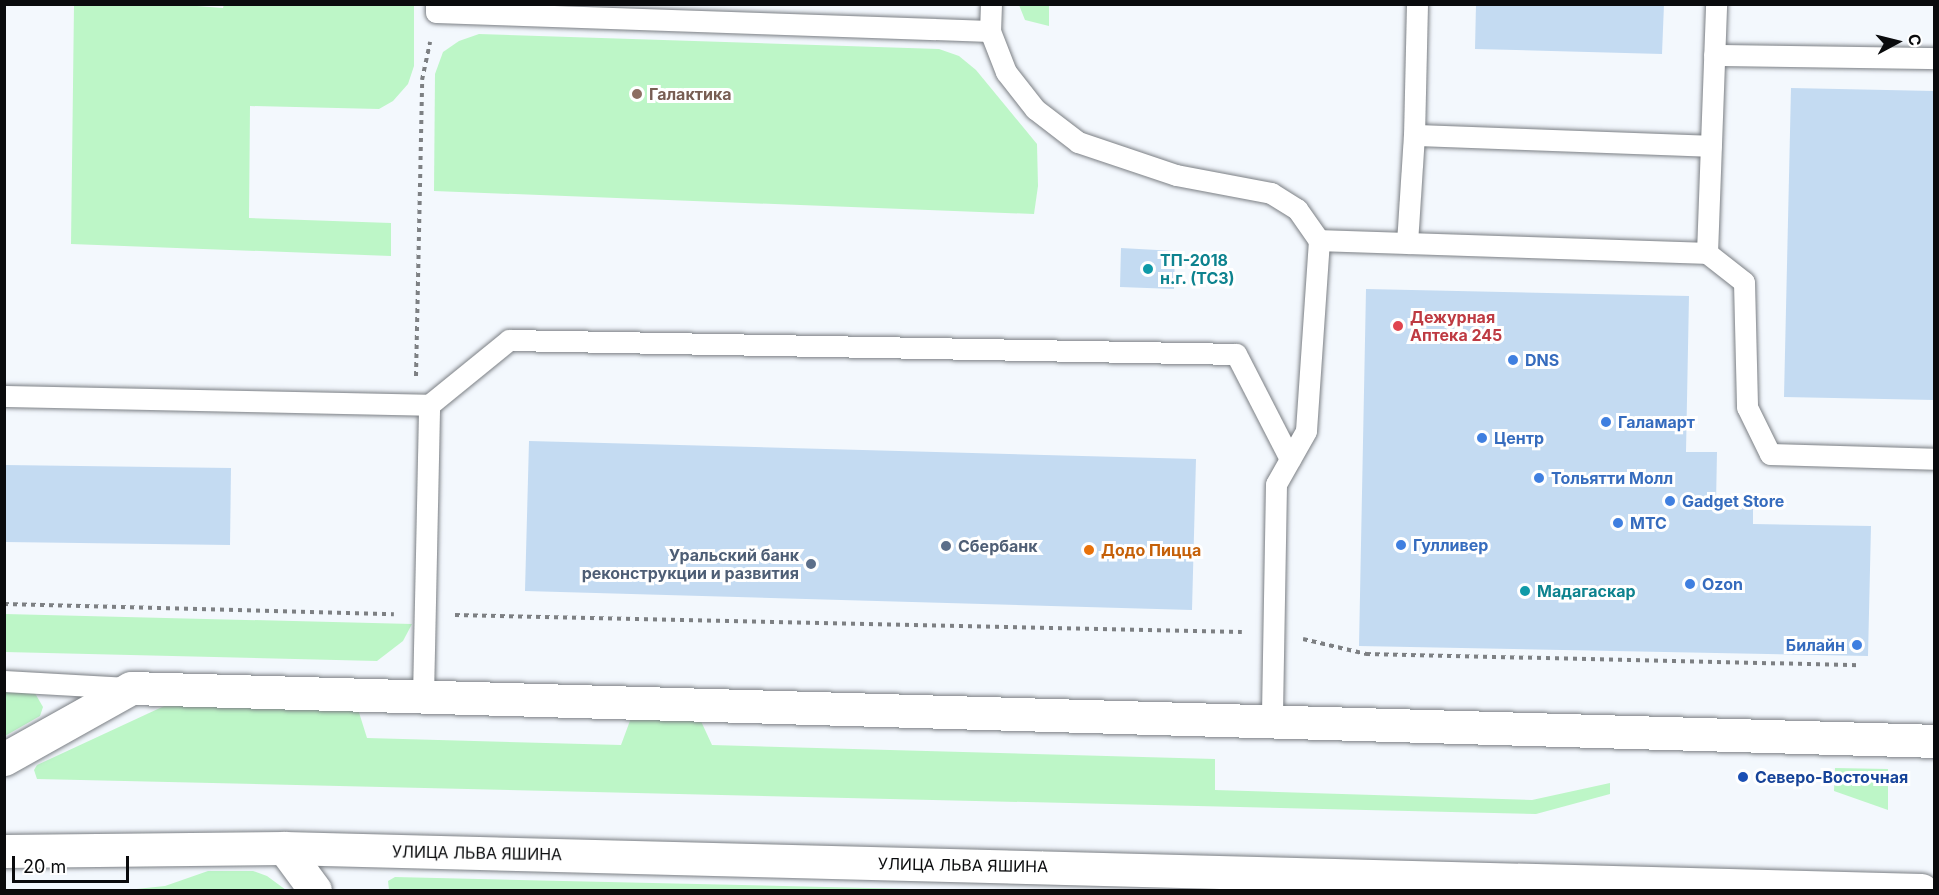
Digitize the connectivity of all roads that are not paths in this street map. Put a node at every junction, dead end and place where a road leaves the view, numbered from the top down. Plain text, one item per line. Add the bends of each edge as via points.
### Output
1 (991, 4) edge
2 (1417, 4) edge
3 (1716, 4) edge
4 (436, 8) edge
5 (990, 31) junction
6 (1714, 55) junction
7 (1935, 58) edge
8 (1414, 135) junction
9 (1711, 146) junction
10 (1319, 240) junction
11 (1407, 243) junction
12 (1707, 253) junction
13 (4, 396) edge
14 (422, 405) junction
15 (1290, 459) junction
16 (1935, 459) edge
17 (4, 681) edge
18 (131, 688) junction
19 (423, 697) junction
20 (1272, 722) junction
21 (1935, 741) edge
22 (4, 759) edge
23 (284, 848) junction
24 (4, 851) edge
25 (315, 891) edge
26 (1921, 891) edge

1 - 5 lane
2 - 8 lane
3 - 6 lane
4 - 5 lane
5 - 10 lane via 1006,72 1035,110 1078,142 1176,175 1271,194 1296,209
6 - 7 lane
6 - 9 lane
8 - 9 lane
8 - 11 lane
9 - 12 lane
10 - 11 lane
10 - 15 lane via 1306,431
11 - 12 lane
12 - 16 lane via 1744,282 1747,407 1770,454
13 - 14 lane
14 - 15 lane via 508,340 1236,354
14 - 19 lane
15 - 20 lane via 1276,484
17 - 18 lane
18 - 19 street
18 - 22 street
19 - 20 street
20 - 21 street
23 - 24 street, УЛИЦА ЛЬВА ЯШИНА
23 - 25 street
23 - 26 street, УЛИЦА ЛЬВА ЯШИНА

